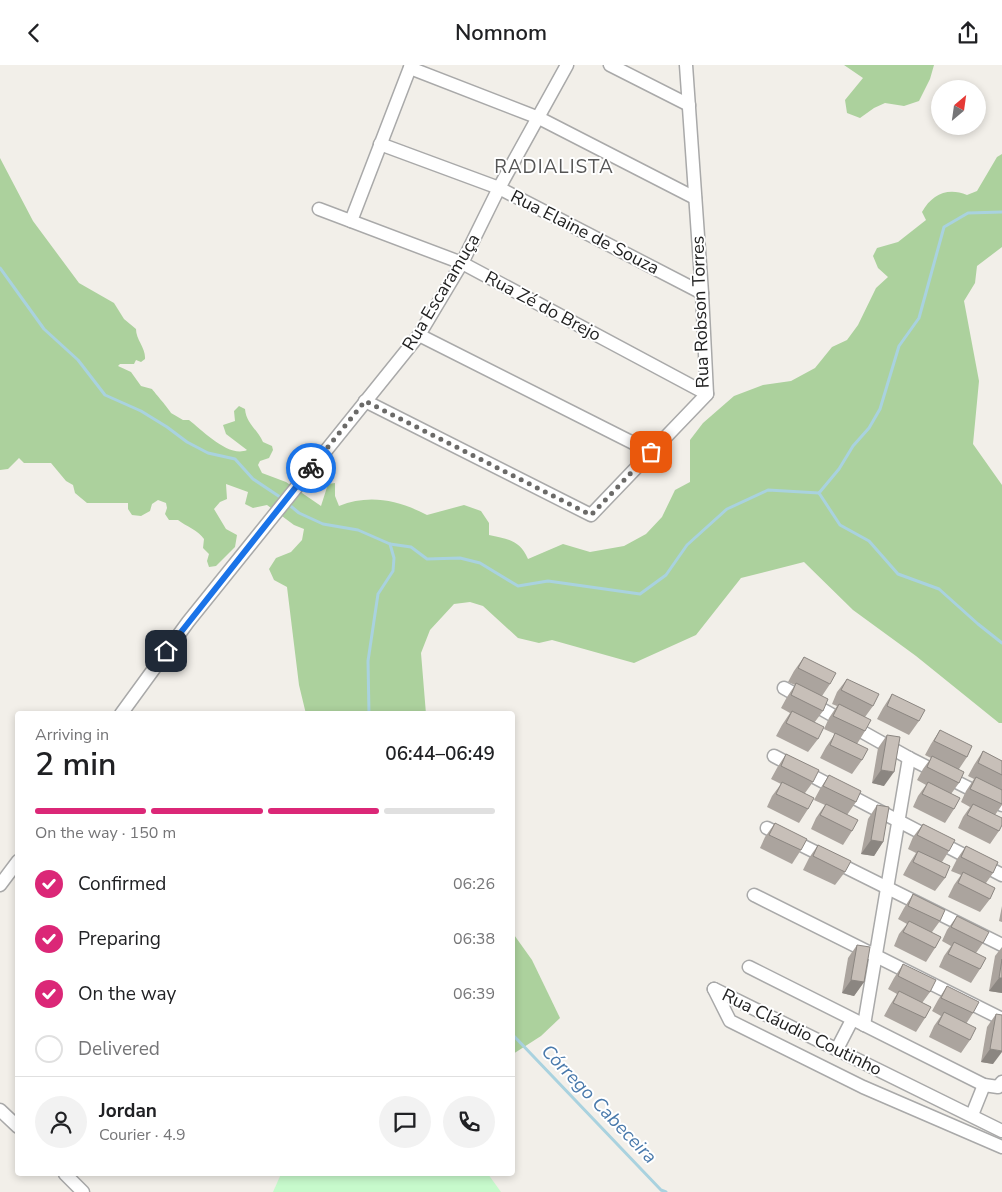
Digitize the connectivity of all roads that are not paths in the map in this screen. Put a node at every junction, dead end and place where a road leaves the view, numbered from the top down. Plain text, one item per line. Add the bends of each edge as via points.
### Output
1 (567, 65) edge
2 (610, 65) edge
3 (686, 65) edge
4 (410, 66) edge
5 (689, 105) junction
6 (539, 118) junction
7 (380, 144) junction
8 (499, 188) junction
9 (695, 198) junction
10 (319, 209) dead end
11 (351, 221) junction
12 (462, 263) junction
13 (702, 293) junction
14 (419, 335) junction
15 (707, 394) junction
16 (365, 401) junction
17 (651, 452) junction
18 (784, 688) dead end
19 (123, 711) edge
20 (774, 756) dead end
21 (909, 759) junction
22 (1002, 805) edge
23 (898, 821) junction
24 (767, 828) dead end
25 (15, 865) edge
26 (1002, 875) edge
27 (0, 885) edge
28 (887, 890) junction
29 (754, 895) dead end
30 (1002, 945) edge
31 (875, 957) junction
32 (750, 967) dead end
33 (1002, 1019) edge
34 (858, 1023) junction
35 (837, 1049) junction
36 (874, 1067) junction
37 (1002, 1082) edge
38 (984, 1085) junction
39 (863, 1087) junction
40 (0, 1110) edge
41 (972, 1115) junction
42 (15, 1124) edge
43 (1002, 1131) edge
44 (1002, 1147) edge
45 (67, 1176) edge
46 (84, 1192) edge

1 - 6 street, Rua Escaramuça
2 - 5 street
3 - 5 street, Rua Robson Torres
4 - 6 street
4 - 7 street
5 - 9 street, Rua Robson Torres
6 - 8 street, Rua Escaramuça
6 - 9 street
7 - 8 street, Rua Elaine de Souza
7 - 11 street
8 - 12 street, Rua Escaramuça
8 - 13 street, Rua Elaine de Souza
9 - 13 street, Rua Robson Torres
10 - 11 street, Rua Zé do Brejo
11 - 12 street, Rua Zé do Brejo
12 - 14 street, Rua Escaramuça
12 - 15 street, Rua Zé do Brejo
13 - 15 street, Rua Robson Torres
14 - 16 street, Rua Escaramuça
14 - 17 street
15 - 17 street, Rua Robson Torres
16 - 17 street, Rua Robson Torres via 591,515
16 - 19 street, Rua Escaramuça via 188,622
18 - 21 street
20 - 23 street
21 - 22 street
21 - 23 street
23 - 26 street
23 - 28 street
24 - 28 street
25 - 27 street
28 - 30 street
28 - 31 street
29 - 31 street
31 - 33 street
31 - 34 street
32 - 34 street
34 - 35 street
34 - 38 street
35 - 36 street, Rua Cláudio Coutinho
35 - 39 street, Rua Cláudio Coutinho via 714,989 730,1021
36 - 39 street
36 - 41 street, Rua Cláudio Coutinho
37 - 38 street via 998,1087
38 - 41 street
39 - 44 street, Rua Cláudio Coutinho
40 - 42 street
41 - 43 street, Rua Cláudio Coutinho
45 - 46 street

